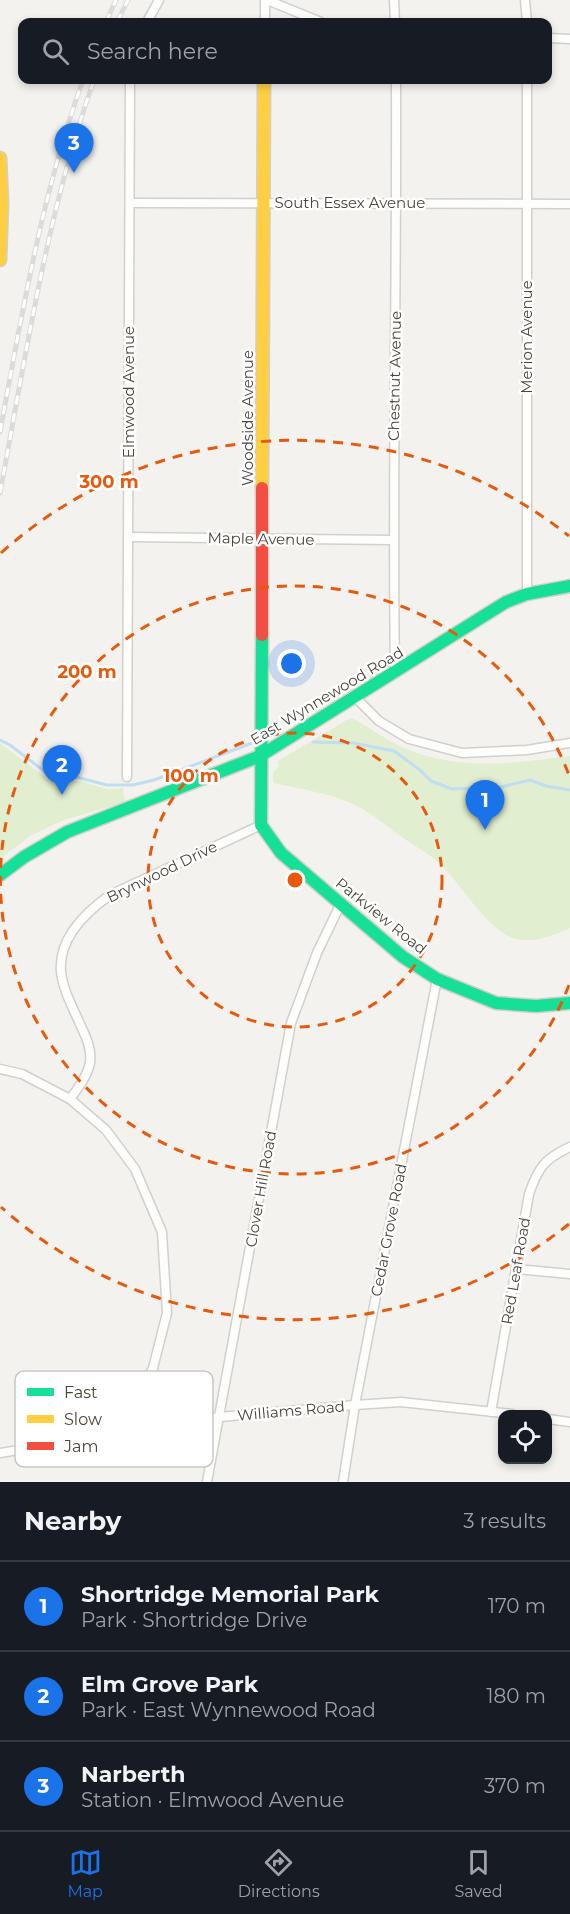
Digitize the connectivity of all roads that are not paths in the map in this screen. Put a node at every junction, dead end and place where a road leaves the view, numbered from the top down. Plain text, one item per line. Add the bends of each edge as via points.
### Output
1 (159, 0) edge
2 (266, 0) edge
3 (394, 0) edge
4 (525, 0) edge
5 (149, 18) edge
6 (265, 18) edge
7 (311, 18) edge
8 (395, 18) edge
9 (526, 18) edge
10 (552, 38) edge
11 (570, 39) edge
12 (130, 84) edge
13 (264, 84) edge
14 (396, 84) edge
15 (527, 84) edge
16 (0, 158) edge
17 (263, 202) junction
18 (397, 202) junction
19 (1, 203) edge
20 (130, 203) junction
21 (527, 204) junction
22 (570, 204) edge
23 (0, 261) edge
24 (129, 537) junction
25 (262, 539) junction
26 (393, 540) junction
27 (570, 586) edge
28 (526, 594) junction
29 (395, 673) junction
30 (356, 698) junction
31 (570, 743) edge
32 (260, 756) junction
33 (127, 777) dead end
34 (261, 825) junction
35 (0, 875) edge
36 (341, 903) junction
37 (437, 979) junction
38 (570, 1003) edge
39 (0, 1069) edge
40 (70, 1099) junction
41 (570, 1148) edge
42 (517, 1269) junction
43 (570, 1274) edge
44 (152, 1371) edge
45 (355, 1405) junction
46 (491, 1412) junction
47 (498, 1413) edge
48 (220, 1418) junction
49 (213, 1419) edge
50 (552, 1420) edge
51 (570, 1422) edge
52 (15, 1451) edge
53 (213, 1452) edge
54 (0, 1453) edge
55 (210, 1467) edge
56 (207, 1482) edge
57 (343, 1482) edge

1 - 5 street
2 - 6 street
2 - 7 street
3 - 8 street
4 - 9 street
10 - 11 street
12 - 20 street, Elmwood Avenue
13 - 17 street, Woodside Avenue
14 - 18 street, Chestnut Avenue
15 - 21 street, Merion Avenue
16 - 19 street
17 - 18 street, South Essex Avenue
17 - 20 street, South Essex Avenue
17 - 25 street, Woodside Avenue
18 - 21 street, South Essex Avenue
18 - 26 street, Chestnut Avenue
19 - 23 street
20 - 24 street, Elmwood Avenue
21 - 22 street, South Essex Avenue
21 - 28 street, Merion Avenue
24 - 25 street, Maple Avenue
24 - 33 street, Elmwood Avenue
25 - 26 street, Maple Avenue
25 - 32 street, Woodside Avenue
26 - 29 street, Chestnut Avenue
27 - 28 street, East Wynnewood Road
28 - 29 street, East Wynnewood Road via 506,602
29 - 30 street, East Wynnewood Road
30 - 31 street via 379,721 409,739 462,753 527,750
30 - 32 street, East Wynnewood Road
32 - 34 street
32 - 35 street, East Wynnewood Road via 67,832
34 - 36 street, Parkview Road via 281,853
34 - 40 street, Brynwood Drive via 110,895 91,909 74,930 64,948 61,972 89,1044 90,1062 85,1078
36 - 37 street, Parkview Road via 403,957
36 - 48 street, Clover Hill Road via 291,1023
37 - 38 street, Parkview Road via 496,1002 536,1006
37 - 45 street, Cedar Grove Road
39 - 40 street via 22,1074
40 - 44 street via 106,1130 135,1169 162,1232 167,1313
41 - 42 street, Red Leaf Road via 549,1157 536,1173
42 - 43 street
42 - 46 street, Red Leaf Road
45 - 46 street, Williams Road via 401,1402
45 - 48 street, Williams Road
45 - 57 street, Cedar Grove Road
46 - 47 street, Williams Road
48 - 49 street, Williams Road
48 - 53 street, Clover Hill Road
50 - 51 street
52 - 54 street, Williams Road
55 - 56 street, Clover Hill Road

